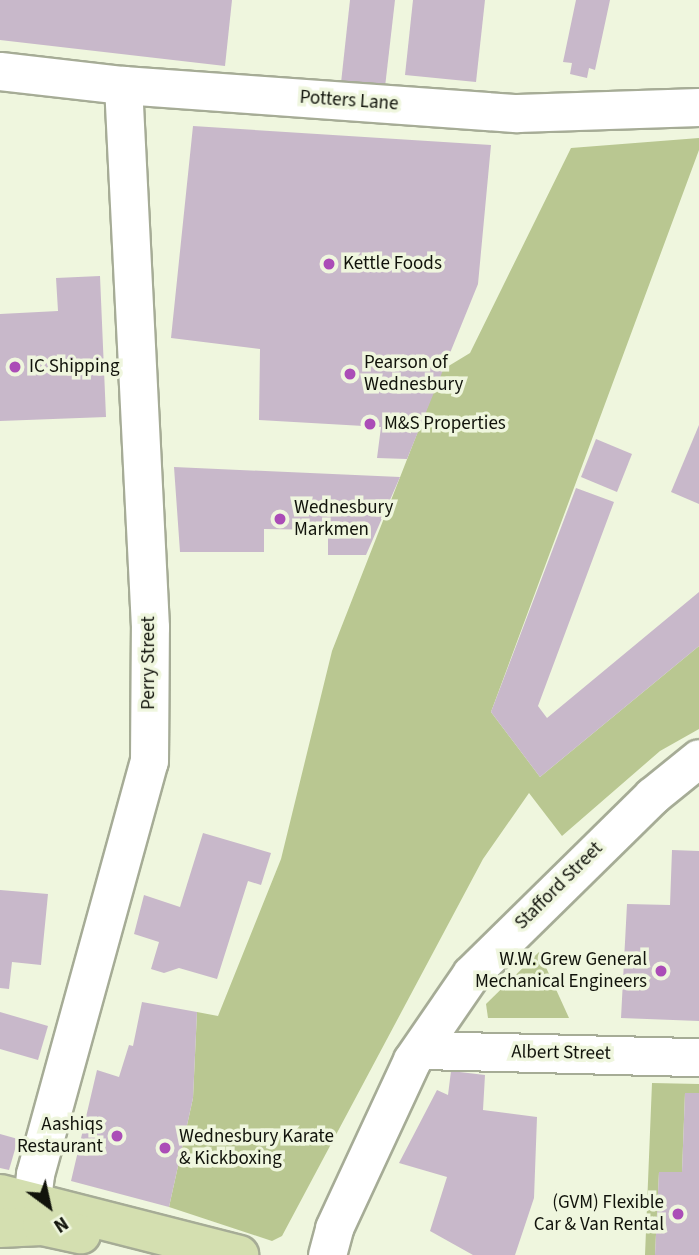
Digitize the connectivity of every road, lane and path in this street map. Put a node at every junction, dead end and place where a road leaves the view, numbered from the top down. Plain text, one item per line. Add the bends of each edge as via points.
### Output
1 (0, 71) edge
2 (123, 85) junction
3 (699, 107) edge
4 (699, 758) edge
5 (424, 1049) junction
6 (699, 1057) edge
7 (15, 1212) edge
8 (152, 1247) edge
9 (239, 1255) edge
10 (327, 1255) edge

1 - 2 street, Potters Lane
2 - 3 street, Potters Lane via 517,113
2 - 7 street, Perry Street via 150,627 149,761
4 - 5 street, Stafford Street via 642,805 471,974
5 - 6 street, Albert Street
5 - 10 street, Stafford Street via 412,1060 334,1228
7 - 8 main road
8 - 9 main road

